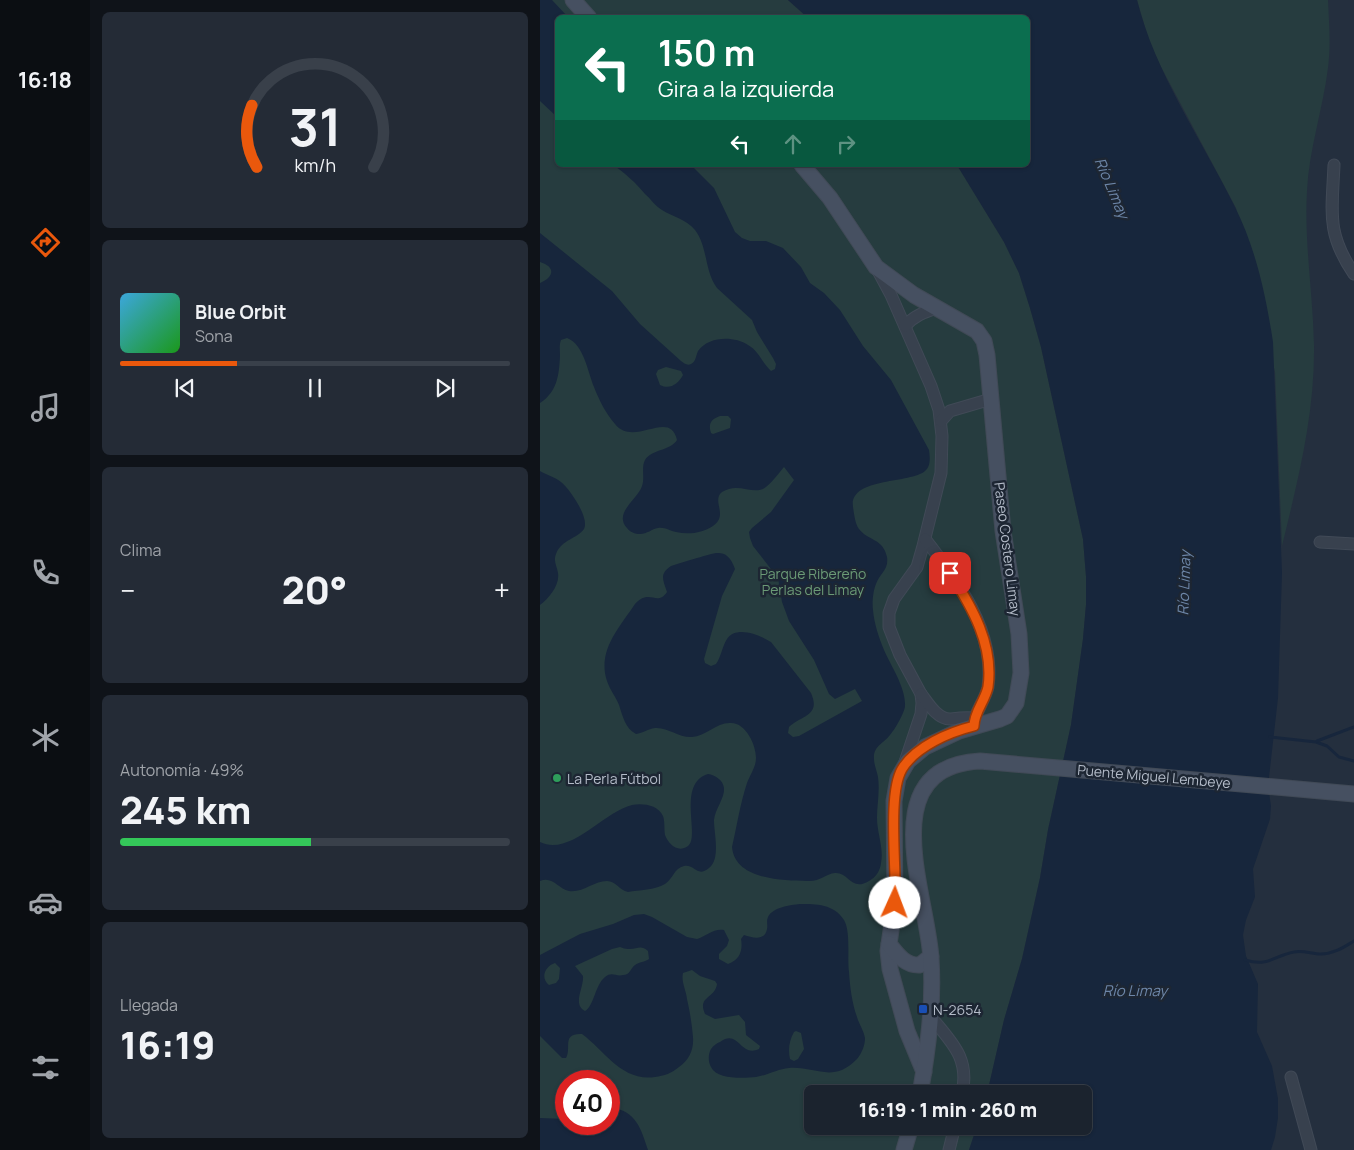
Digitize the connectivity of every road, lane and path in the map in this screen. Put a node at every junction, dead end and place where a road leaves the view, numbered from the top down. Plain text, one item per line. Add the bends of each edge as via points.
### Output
1 (573, 0) edge
2 (586, 15) edge
3 (1334, 165) dead end
4 (804, 167) edge
5 (876, 267) junction
6 (1354, 274) edge
7 (937, 308) junction
8 (905, 326) junction
9 (991, 399) junction
10 (941, 420) junction
11 (924, 539) junction
12 (1320, 542) dead end
13 (1354, 544) edge
14 (921, 694) junction
15 (974, 722) junction
16 (902, 769) junction
17 (1354, 794) edge
18 (888, 944) junction
19 (931, 956) junction
20 (931, 1017) junction
21 (924, 1072) junction
22 (1291, 1077) dead end
23 (922, 1085) edge
24 (964, 1085) edge
25 (908, 1135) edge
26 (953, 1135) edge
27 (904, 1150) edge
28 (949, 1150) edge
29 (1311, 1150) edge

1 - 2 street
3 - 6 street via 1332,224 1340,253
4 - 5 street, Paseo Costero Limay via 830,198
5 - 7 street, Paseo Costero Limay
5 - 8 street
7 - 8 street via 924,312
7 - 9 street, Paseo Costero Limay via 981,336 986,348
8 - 10 street via 931,386
9 - 10 street via 950,411
9 - 15 street, Paseo Costero Limay via 1003,531 1022,673 1016,703 1007,716 992,722
10 - 11 street via 941,472
11 - 14 street via 917,567 894,599 889,613 889,627
11 - 15 street via 965,597 985,639 988,688
12 - 13 street
14 - 15 street via 938,715 948,719 963,717
14 - 16 street via 921,714
15 - 16 street, Paseo Costero Limay via 925,747
16 - 18 street, Paseo Costero Limay via 894,801 896,888
17 - 19 street, Puente Miguel Lembeye via 980,761 960,763 932,778 920,794 914,820 914,856
18 - 19 street via 911,964 920,965
18 - 21 street, Paseo Costero Limay via 890,969 907,1031
19 - 20 street, Puente Miguel Lembeye
20 - 21 street, Puente Miguel Lembeye
20 - 24 street via 962,1060
21 - 23 street, Puente Miguel Lembeye
22 - 29 street
25 - 27 street
26 - 28 street

